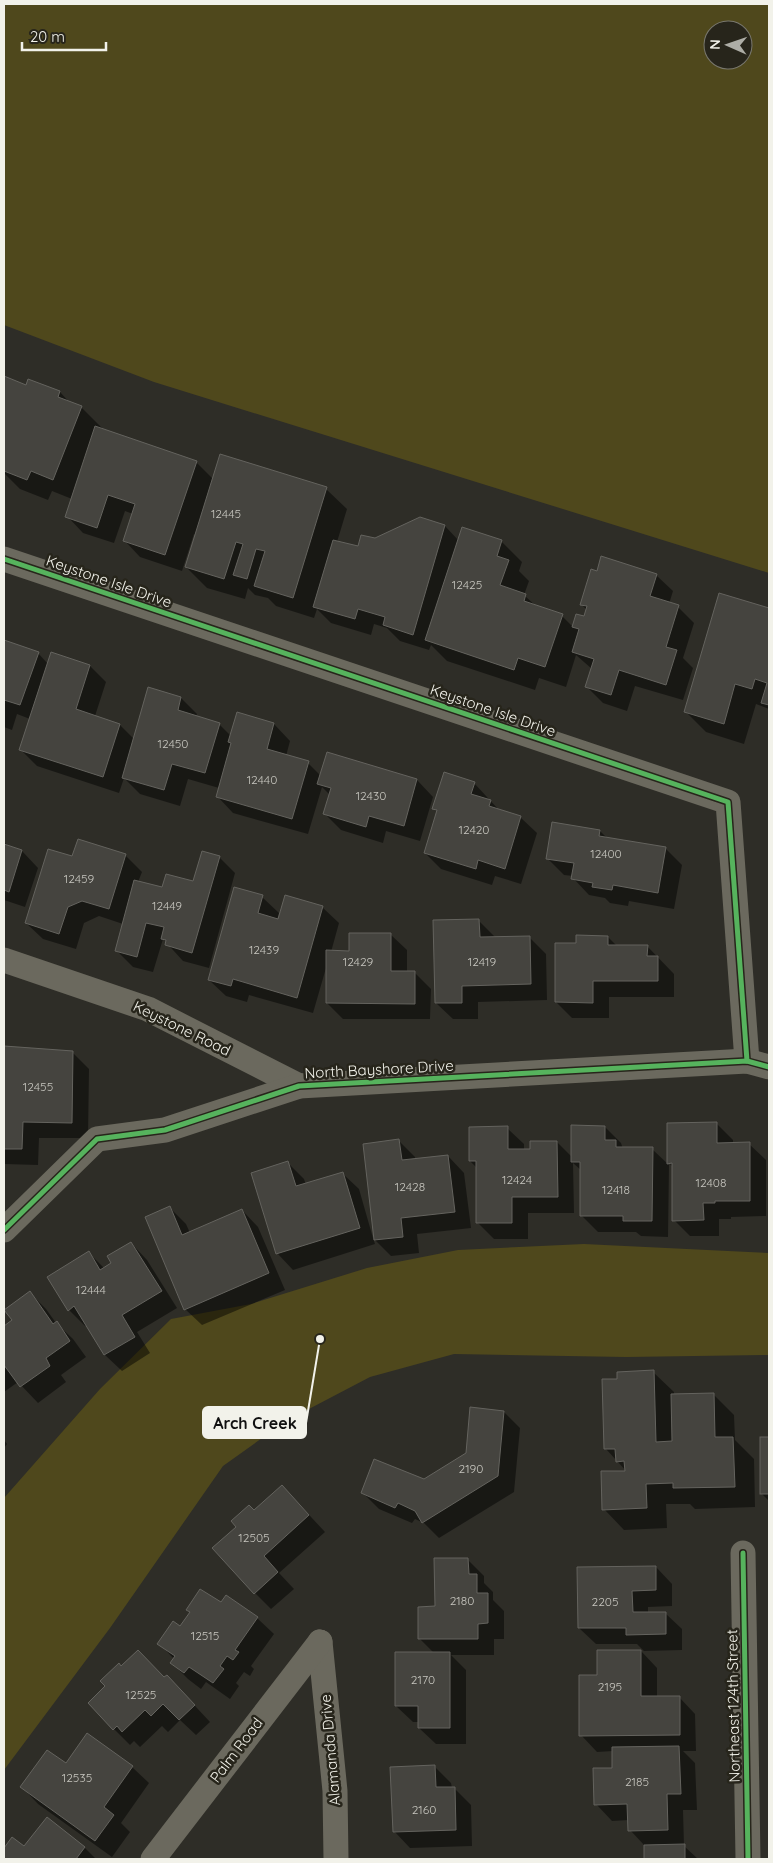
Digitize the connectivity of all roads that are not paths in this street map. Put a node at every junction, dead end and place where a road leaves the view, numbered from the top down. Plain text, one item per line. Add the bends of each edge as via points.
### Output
1 (4, 559) edge
2 (4, 960) edge
3 (758, 1064) edge
4 (299, 1086) junction
5 (4, 1230) edge
6 (743, 1553) dead end
7 (320, 1642) joint
8 (153, 1859) edge
9 (336, 1859) edge
10 (748, 1859) edge

1 - 3 street, Keystone Isle Drive via 728,802
2 - 4 street, Keystone Road via 148,1008
3 - 4 street, North Bayshore Drive
4 - 5 street, North Bayshore Drive via 165,1130 96,1139
6 - 10 street, Northeast 124th Street
7 - 8 street, Palm Road
7 - 9 street, Alamanda Drive via 335,1791

